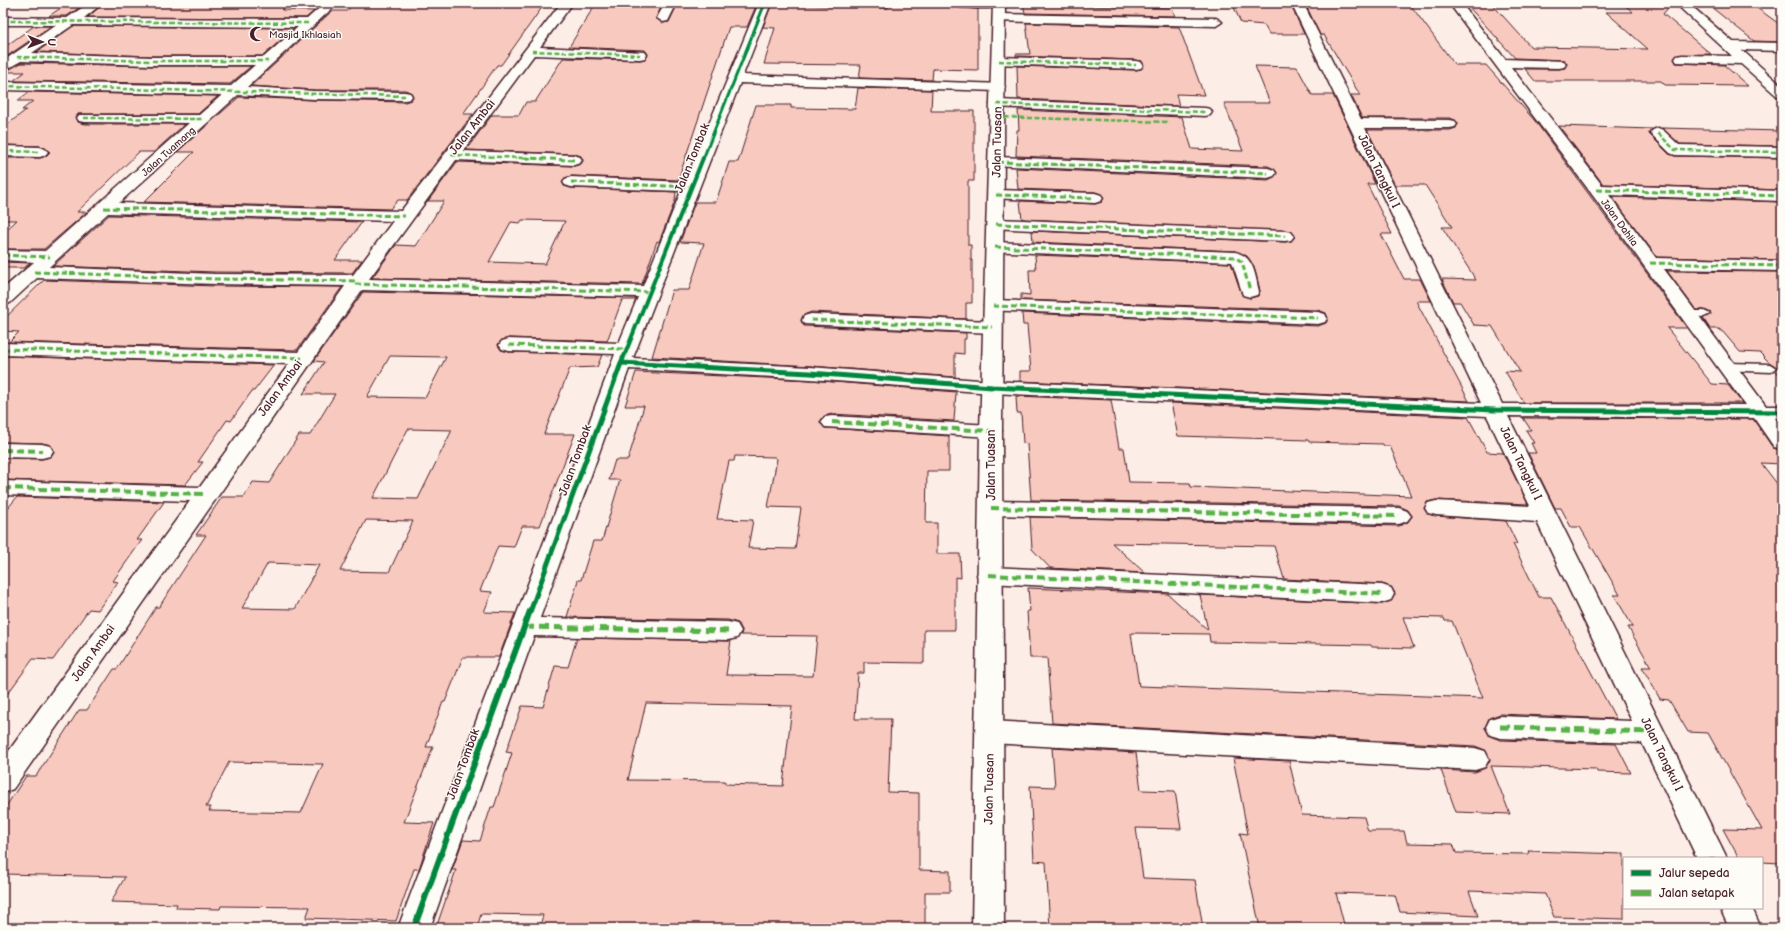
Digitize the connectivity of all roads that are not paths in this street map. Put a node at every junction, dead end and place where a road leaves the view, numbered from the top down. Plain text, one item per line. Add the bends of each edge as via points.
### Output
1 (97, 3) edge
2 (332, 3) edge
3 (567, 3) edge
4 (671, 3) edge
5 (765, 3) edge
6 (958, 3) edge
7 (1297, 3) edge
8 (1455, 3) edge
9 (1681, 3) edge
10 (999, 8) edge
11 (662, 18) dead end
12 (3, 21) edge
13 (68, 22) junction
14 (1216, 22) dead end
15 (310, 23) junction
16 (1729, 46) junction
17 (1782, 47) edge
18 (532, 51) junction
19 (640, 55) dead end
20 (1682, 59) dead end
21 (1745, 60) junction
22 (268, 61) junction
23 (999, 61) junction
24 (8, 62) edge
25 (1501, 63) junction
26 (1559, 64) dead end
27 (1136, 65) dead end
28 (735, 79) junction
29 (3, 86) edge
30 (235, 90) junction
31 (1782, 93) edge
32 (405, 96) dead end
33 (998, 102) junction
34 (1205, 112) dead end
35 (84, 118) dead end
36 (203, 119) junction
37 (1168, 122) dead end
38 (1355, 123) junction
39 (1450, 124) dead end
40 (1658, 133) dead end
41 (3, 151) edge
42 (40, 152) dead end
43 (1782, 152) edge
44 (451, 154) junction
45 (574, 160) dead end
46 (997, 162) junction
47 (1268, 173) dead end
48 (571, 182) dead end
49 (691, 187) junction
50 (1597, 190) junction
51 (996, 195) junction
52 (1782, 196) edge
53 (1095, 198) dead end
54 (104, 208) junction
55 (405, 216) junction
56 (996, 224) junction
57 (1285, 236) dead end
58 (995, 247) junction
59 (3, 255) edge
60 (50, 257) junction
61 (1650, 263) junction
62 (1782, 266) edge
63 (34, 272) junction
64 (357, 282) junction
65 (1250, 291) dead end
66 (649, 292) junction
67 (3, 299) edge
68 (993, 306) junction
69 (1318, 318) dead end
70 (811, 320) dead end
71 (992, 327) junction
72 (509, 345) dead end
73 (3, 349) edge
74 (624, 356) junction
75 (302, 358) junction
76 (1727, 367) junction
77 (1770, 368) dead end
78 (992, 387) junction
79 (1495, 410) junction
80 (1760, 412) junction
81 (1782, 412) edge
82 (832, 422) dead end
83 (991, 431) junction
84 (1782, 442) edge
85 (3, 450) edge
86 (42, 451) dead end
87 (3, 488) edge
88 (205, 494) junction
89 (991, 508) junction
90 (1436, 508) dead end
91 (1546, 514) junction
92 (1400, 516) dead end
93 (989, 575) junction
94 (1382, 594) dead end
95 (524, 627) junction
96 (728, 631) dead end
97 (1500, 727) dead end
98 (990, 732) junction
99 (1651, 732) junction
100 (1475, 759) dead end
101 (3, 781) edge
102 (1712, 857) edge
103 (1736, 909) edge
104 (414, 928) edge
105 (988, 928) edge
106 (1745, 928) edge

1 - 13 street
2 - 15 street, Jalan Tuamang
3 - 18 street, Jalan Ambai
4 - 11 street
5 - 28 street, Jalan Tombak
6 - 10 street
7 - 38 street, Jalan Tangkul I
8 - 25 street, Jalan Dahlia
9 - 16 street
10 - 14 street
10 - 23 street, Jalan Tuasan
12 - 13 street
13 - 15 street
13 - 24 street
15 - 22 street, Jalan Tuamang
16 - 17 street
16 - 21 street
18 - 19 street
18 - 44 street, Jalan Ambai
20 - 21 street
21 - 31 street
22 - 24 street
22 - 30 street, Jalan Tuamang
23 - 27 street
23 - 33 street, Jalan Tuasan
25 - 26 street
25 - 50 street, Jalan Dahlia
28 - 33 street
28 - 49 street, Jalan Tombak
29 - 30 street
30 - 32 street via 303,95
30 - 36 street, Jalan Tuamang
33 - 34 street
33 - 37 street
33 - 46 street, Jalan Tuasan
35 - 36 street
36 - 54 street, Jalan Tuamang
38 - 39 street
38 - 79 street, Jalan Tangkul I
40 - 43 street via 1675,150
41 - 42 street
44 - 45 street
44 - 55 street, Jalan Ambai
46 - 47 street
46 - 51 street, Jalan Tuasan
48 - 49 street
49 - 66 street, Jalan Tombak
50 - 52 street
50 - 61 street, Jalan Dahlia
51 - 53 street
51 - 56 street, Jalan Tuasan
54 - 55 street
54 - 60 street, Jalan Tuamang
55 - 64 street, Jalan Ambai
56 - 57 street
56 - 58 street, Jalan Tuasan
58 - 65 street via 1234,257 1242,262
58 - 68 street, Jalan Tuasan
59 - 60 street
60 - 63 street, Jalan Tuamang
61 - 62 street
61 - 76 street, Jalan Dahlia via 1696,314
63 - 64 street
63 - 67 street, Jalan Tuamang
64 - 66 street
64 - 75 street, Jalan Ambai
66 - 74 street, Jalan Tombak
68 - 69 street
68 - 71 street, Jalan Tuasan
70 - 71 street
71 - 78 street, Jalan Tuasan
72 - 74 street
73 - 75 street
74 - 78 street
74 - 95 street, Jalan Tombak
75 - 88 street, Jalan Ambai
76 - 77 lane
76 - 80 street, Jalan Dahlia
78 - 79 street
78 - 83 street, Jalan Tuasan
79 - 80 street
79 - 91 street, Jalan Tangkul I
80 - 81 street
80 - 84 street, Jalan Dahlia
82 - 83 street
83 - 89 street, Jalan Tuasan
85 - 86 street
87 - 88 street
88 - 101 street, Jalan Ambai
89 - 92 street
89 - 93 street, Jalan Tuasan
90 - 91 street
91 - 99 street, Jalan Tangkul I
93 - 94 street
93 - 98 street, Jalan Tuasan
95 - 96 street
95 - 104 street, Jalan Tombak
97 - 99 street
98 - 100 street
98 - 105 street, Jalan Tuasan
99 - 102 street, Jalan Tangkul I
103 - 106 street

